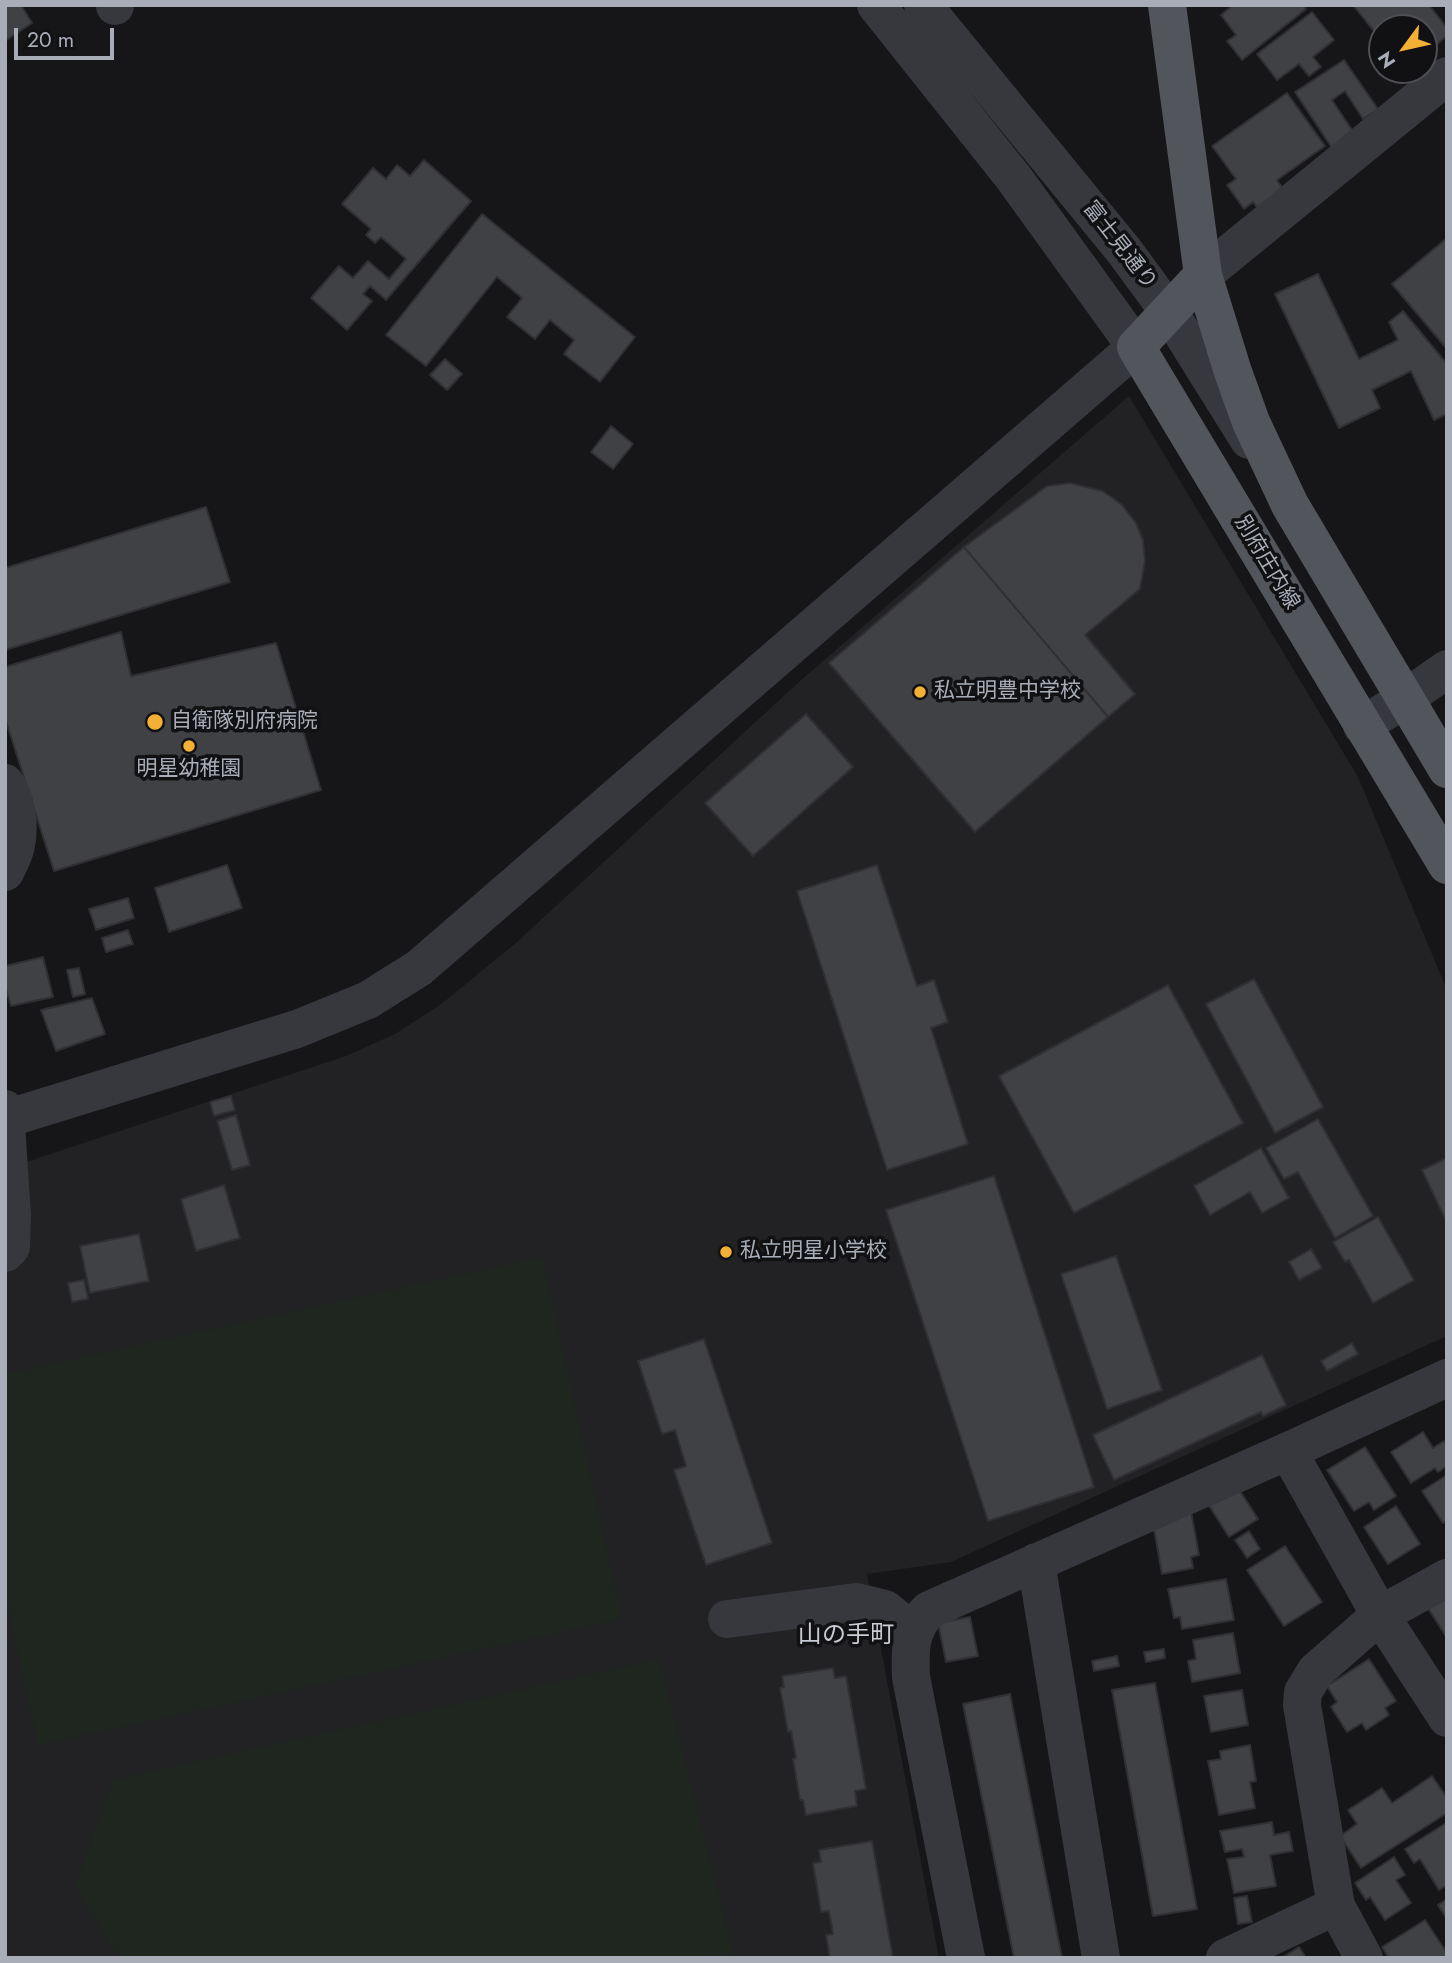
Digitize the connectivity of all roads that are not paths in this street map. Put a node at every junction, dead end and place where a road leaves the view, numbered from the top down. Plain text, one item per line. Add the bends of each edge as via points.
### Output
1 (877, 5) edge
2 (923, 5) edge
3 (1167, 5) edge
4 (1447, 76) edge
5 (1203, 275) junction
6 (1169, 312) junction
7 (1136, 347) junction
8 (1290, 505) junction
9 (1447, 669) edge
10 (1406, 698) junction
11 (1362, 726) junction
12 (1447, 769) edge
13 (5, 783) edge
14 (1447, 865) edge
15 (5, 872) edge
16 (6, 1116) edge
17 (5, 1253) edge
18 (1447, 1378) edge
19 (1288, 1451) junction
20 (1037, 1562) junction
21 (1447, 1578) edge
22 (1380, 1615) junction
23 (727, 1619) dead end
24 (912, 1632) junction
25 (1447, 1718) edge
26 (1336, 1906) junction
27 (966, 1958) edge
28 (1101, 1958) edge
29 (1225, 1958) edge
30 (1364, 1958) edge

1 - 7 street via 1013,177
2 - 6 street, 富士見通り via 1043,149
3 - 5 main road
4 - 5 street
5 - 6 main road
5 - 8 main road via 1251,422
6 - 7 main road
6 - 8 street, 富士見通り
7 - 11 main road, 別府庄内線
7 - 16 street via 419,968 368,1000 297,1029
8 - 10 main road
9 - 10 street
10 - 11 street
10 - 12 main road
11 - 14 main road, 別府庄内線
13 - 15 street via 18,816 16,845
16 - 17 street via 12,1216 11,1247
18 - 19 street
19 - 20 street
19 - 22 street
20 - 24 street via 929,1610
20 - 28 street
21 - 22 street
22 - 25 street
22 - 26 street via 1316,1671 1303,1692
23 - 24 street via 856,1602 885,1609
24 - 27 street via 911,1677
26 - 29 street
26 - 30 street

